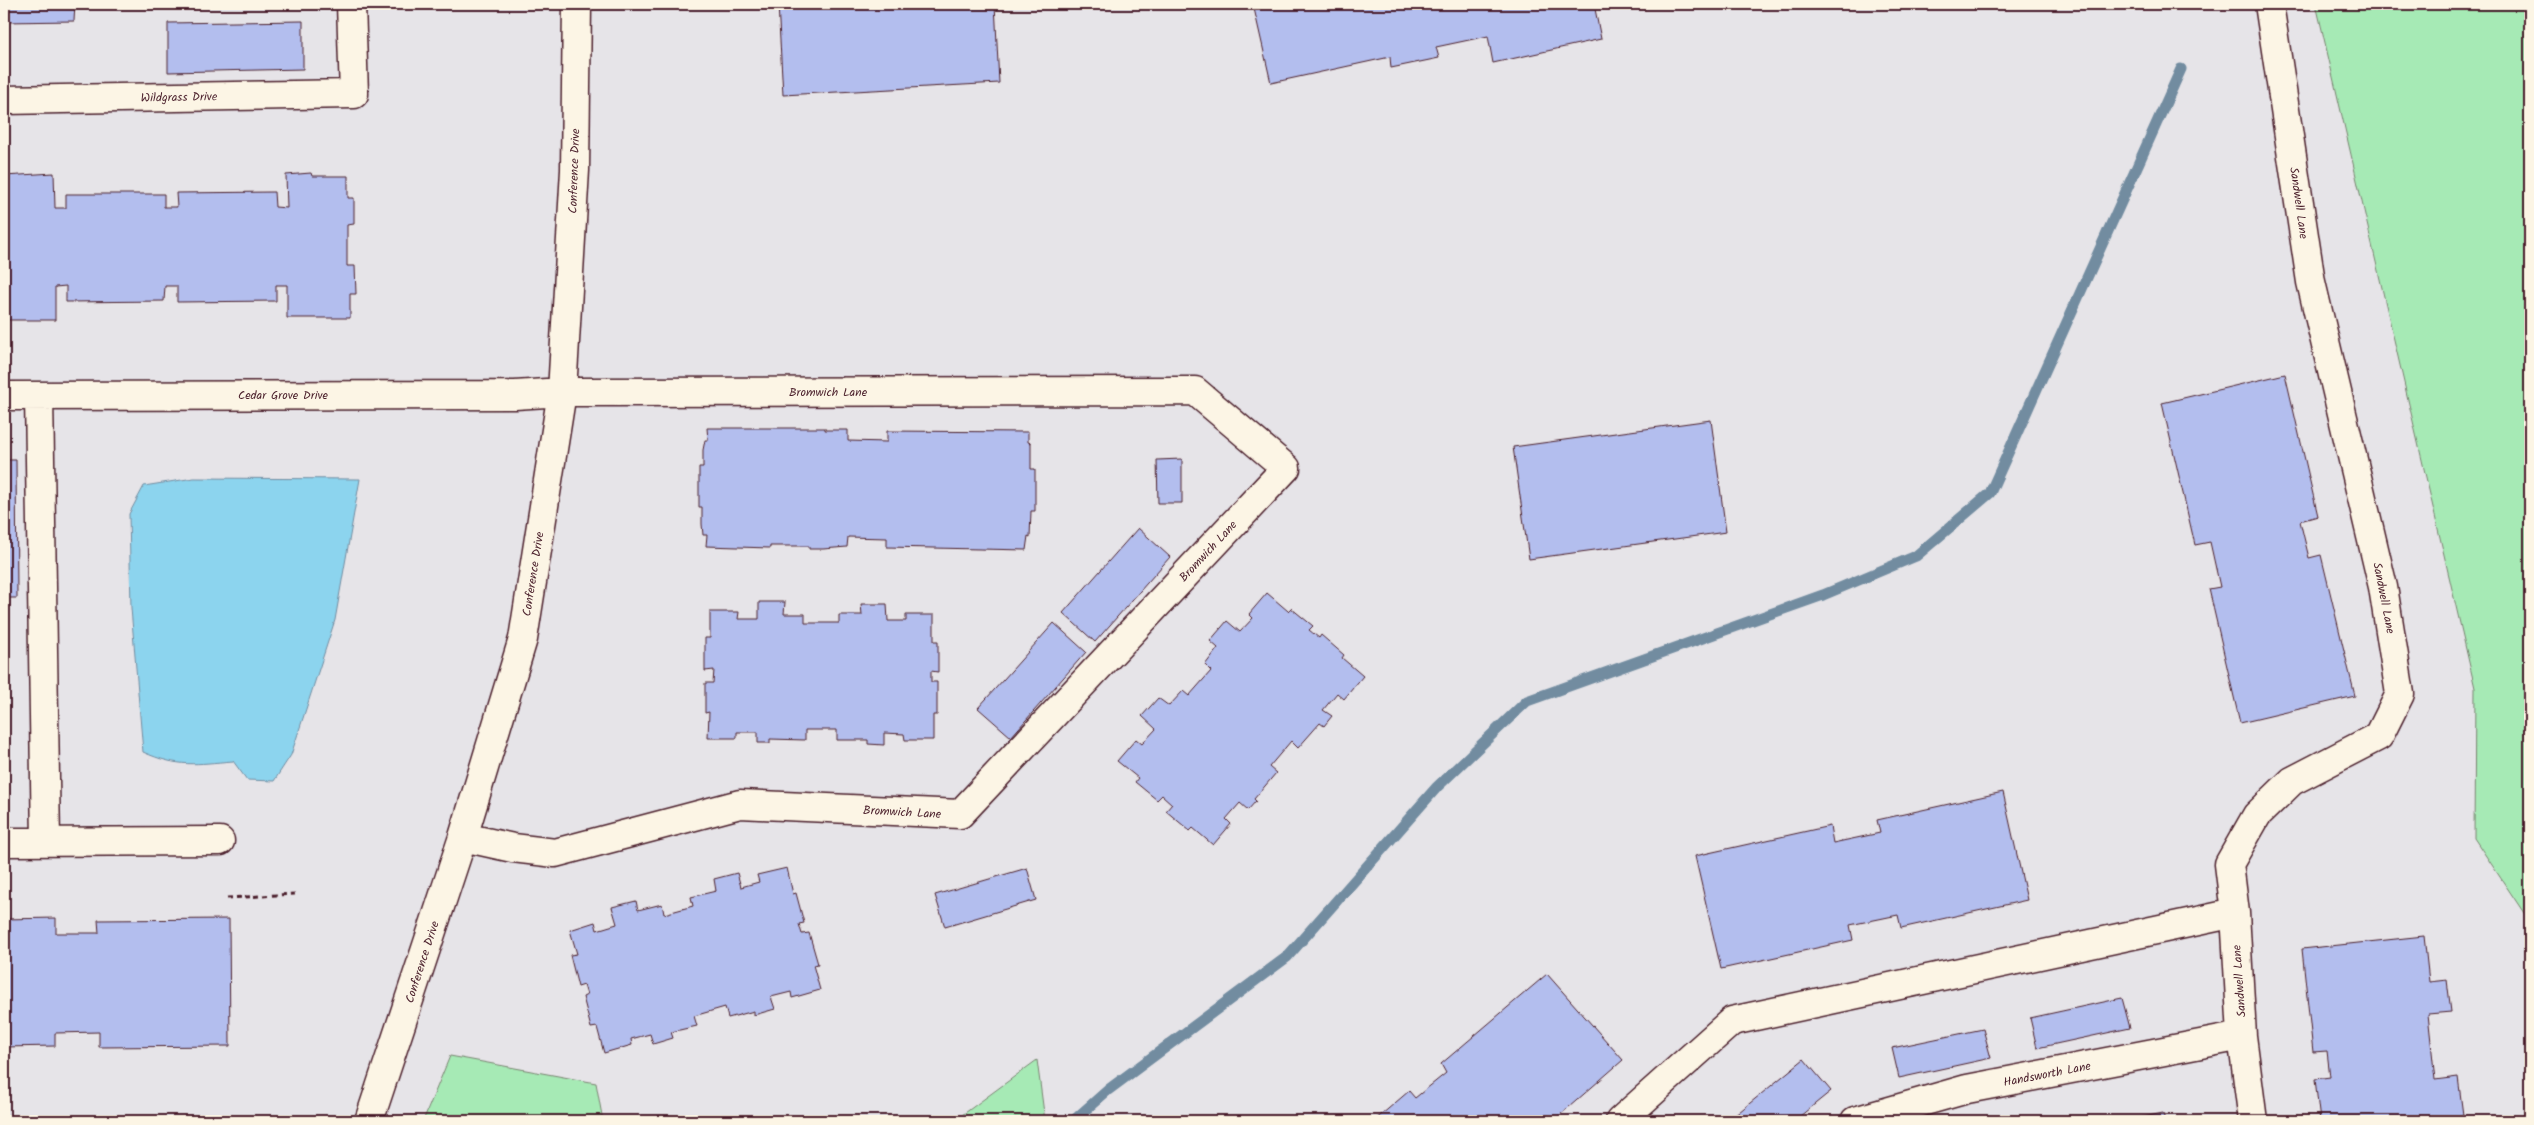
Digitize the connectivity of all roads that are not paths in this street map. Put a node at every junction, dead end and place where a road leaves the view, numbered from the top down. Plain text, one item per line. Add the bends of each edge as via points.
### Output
1 (351, 4) edge
2 (576, 4) edge
3 (2268, 4) edge
4 (4, 100) edge
5 (562, 392) junction
6 (4, 396) edge
7 (39, 396) junction
8 (463, 837) junction
9 (220, 841) dead end
10 (4, 842) edge
11 (46, 842) junction
12 (2235, 913) junction
13 (2242, 1036) junction
14 (369, 1121) edge
15 (1620, 1121) edge
16 (1855, 1121) edge
17 (2253, 1121) edge

1 - 4 street, Wildgrass Drive via 354,94
2 - 5 street, Conference Drive via 575,170
3 - 12 street, Sandwell Lane via 2310,282 2383,586 2400,694 2379,736 2292,781 2257,815 2229,864
5 - 7 street, Cedar Grove Drive via 515,395
5 - 8 street, Conference Drive via 523,639
5 - 8 street, Bromwich Lane via 1195,392 1286,468 960,814 740,804 555,853
6 - 7 street, Cedar Grove Drive
7 - 11 street
8 - 14 street, Conference Drive
9 - 11 street
10 - 11 street
12 - 13 street, Sandwell Lane
12 - 15 street via 1732,1020
13 - 16 street, Handsworth Lane via 1967,1089
13 - 17 street, Sandwell Lane

